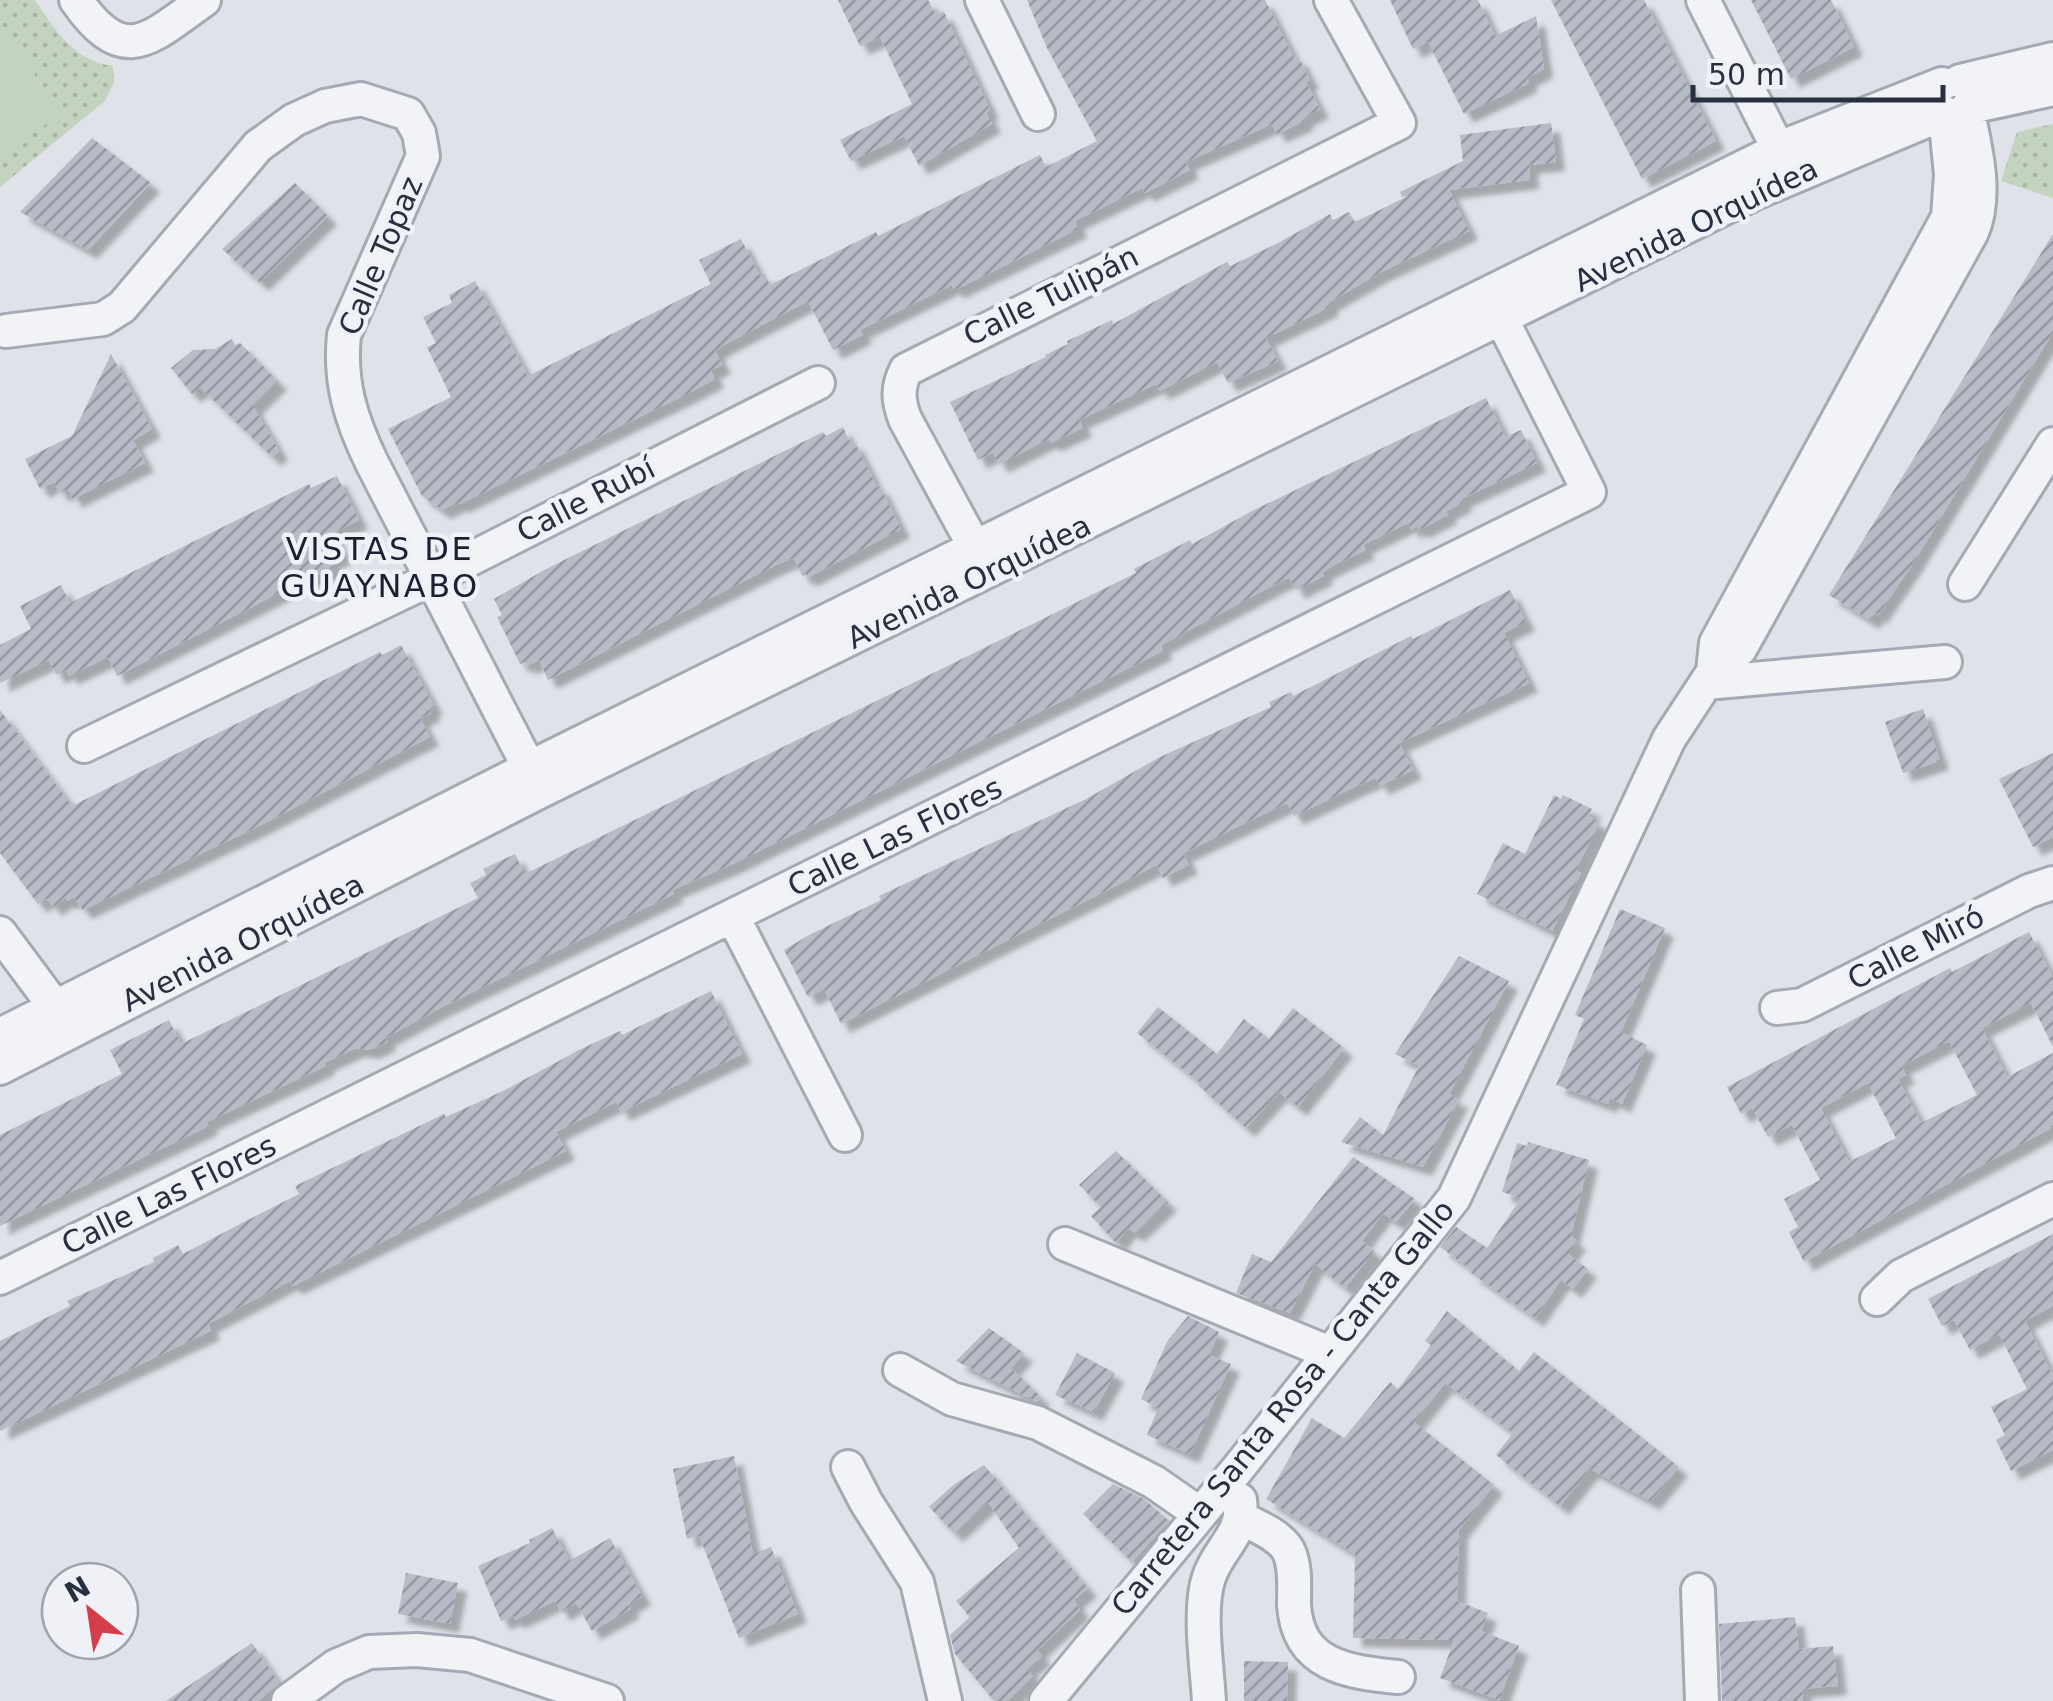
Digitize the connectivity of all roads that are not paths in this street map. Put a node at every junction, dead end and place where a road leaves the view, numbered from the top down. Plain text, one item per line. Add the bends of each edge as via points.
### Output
1 (76, 0) edge
2 (204, 0) edge
3 (982, 0) edge
4 (1331, 0) edge
5 (1704, 0) edge
6 (2053, 59) edge
7 (2053, 89) edge
8 (1953, 97) junction
9 (1038, 114) dead end
10 (1785, 162) junction
11 (1495, 306) junction
12 (6, 331) dead end
13 (818, 383) dead end
14 (2053, 444) edge
15 (982, 560) junction
16 (433, 578) junction
17 (1966, 584) dead end
18 (1944, 662) dead end
19 (1710, 677) junction
20 (84, 746) dead end
21 (535, 780) junction
22 (2053, 883) edge
23 (733, 918) junction
24 (0, 934) edge
25 (1777, 1008) dead end
26 (63, 1019) junction
27 (0, 1035) edge
28 (0, 1068) edge
29 (845, 1136) dead end
30 (2053, 1199) edge
31 (1065, 1244) dead end
32 (0, 1278) edge
33 (1877, 1299) dead end
34 (1330, 1353) junction
35 (900, 1370) dead end
36 (848, 1468) dead end
37 (1236, 1471) junction
38 (1200, 1514) junction
39 (1243, 1518) junction
40 (1698, 1590) dead end
41 (1398, 1677) dead end
42 (288, 1701) edge
43 (607, 1701) edge
44 (945, 1701) edge
45 (1046, 1701) edge
46 (1208, 1701) edge
47 (1702, 1701) edge

1 - 2 street via 104,34 140,41
3 - 9 street
4 - 15 street, Calle Tulipán via 1399,123 906,370 898,400 905,419
5 - 10 street
6 - 8 street, Avenida Orquídea
7 - 8 street, Avenida Orquídea
8 - 10 street, Avenida Orquídea
8 - 19 street, Carretera Santa Rosa - Canta Gallo via 1979,189 1978,218 1740,649
10 - 11 street, Avenida Orquídea
11 - 15 street, Avenida Orquídea
11 - 23 street, Calle Las Flores via 1589,492
12 - 16 street, Calle Topaz via 103,319 122,306 258,146 294,120 361,99 408,114 423,156 344,335 341,365 354,428
13 - 16 street, Calle Rubí
14 - 17 street
15 - 21 street, Avenida Orquídea
16 - 20 street, Calle Rubí
16 - 21 street, Calle Topaz
18 - 19 street
19 - 34 street, Carretera Santa Rosa - Canta Gallo via 1657,763 1454,1198
21 - 26 street, Avenida Orquídea
22 - 25 street, Calle Miró via 1802,1006
23 - 29 street
23 - 32 street, Calle Las Flores
24 - 26 street
26 - 27 street, Avenida Orquídea
26 - 28 street, Avenida Orquídea
30 - 33 street via 1901,1276
31 - 34 street
34 - 37 street, Carretera Santa Rosa - Canta Gallo
35 - 38 street via 952,1398 1038,1423 1154,1482
36 - 44 street via 917,1582
37 - 38 street, Carretera Santa Rosa - Canta Gallo
37 - 39 street
38 - 45 street, Carretera Santa Rosa - Canta Gallo
39 - 41 street via 1289,1551 1299,1634 1312,1653 1354,1672
39 - 46 street via 1209,1578
40 - 47 street
42 - 43 street via 368,1652 417,1650 470,1655

